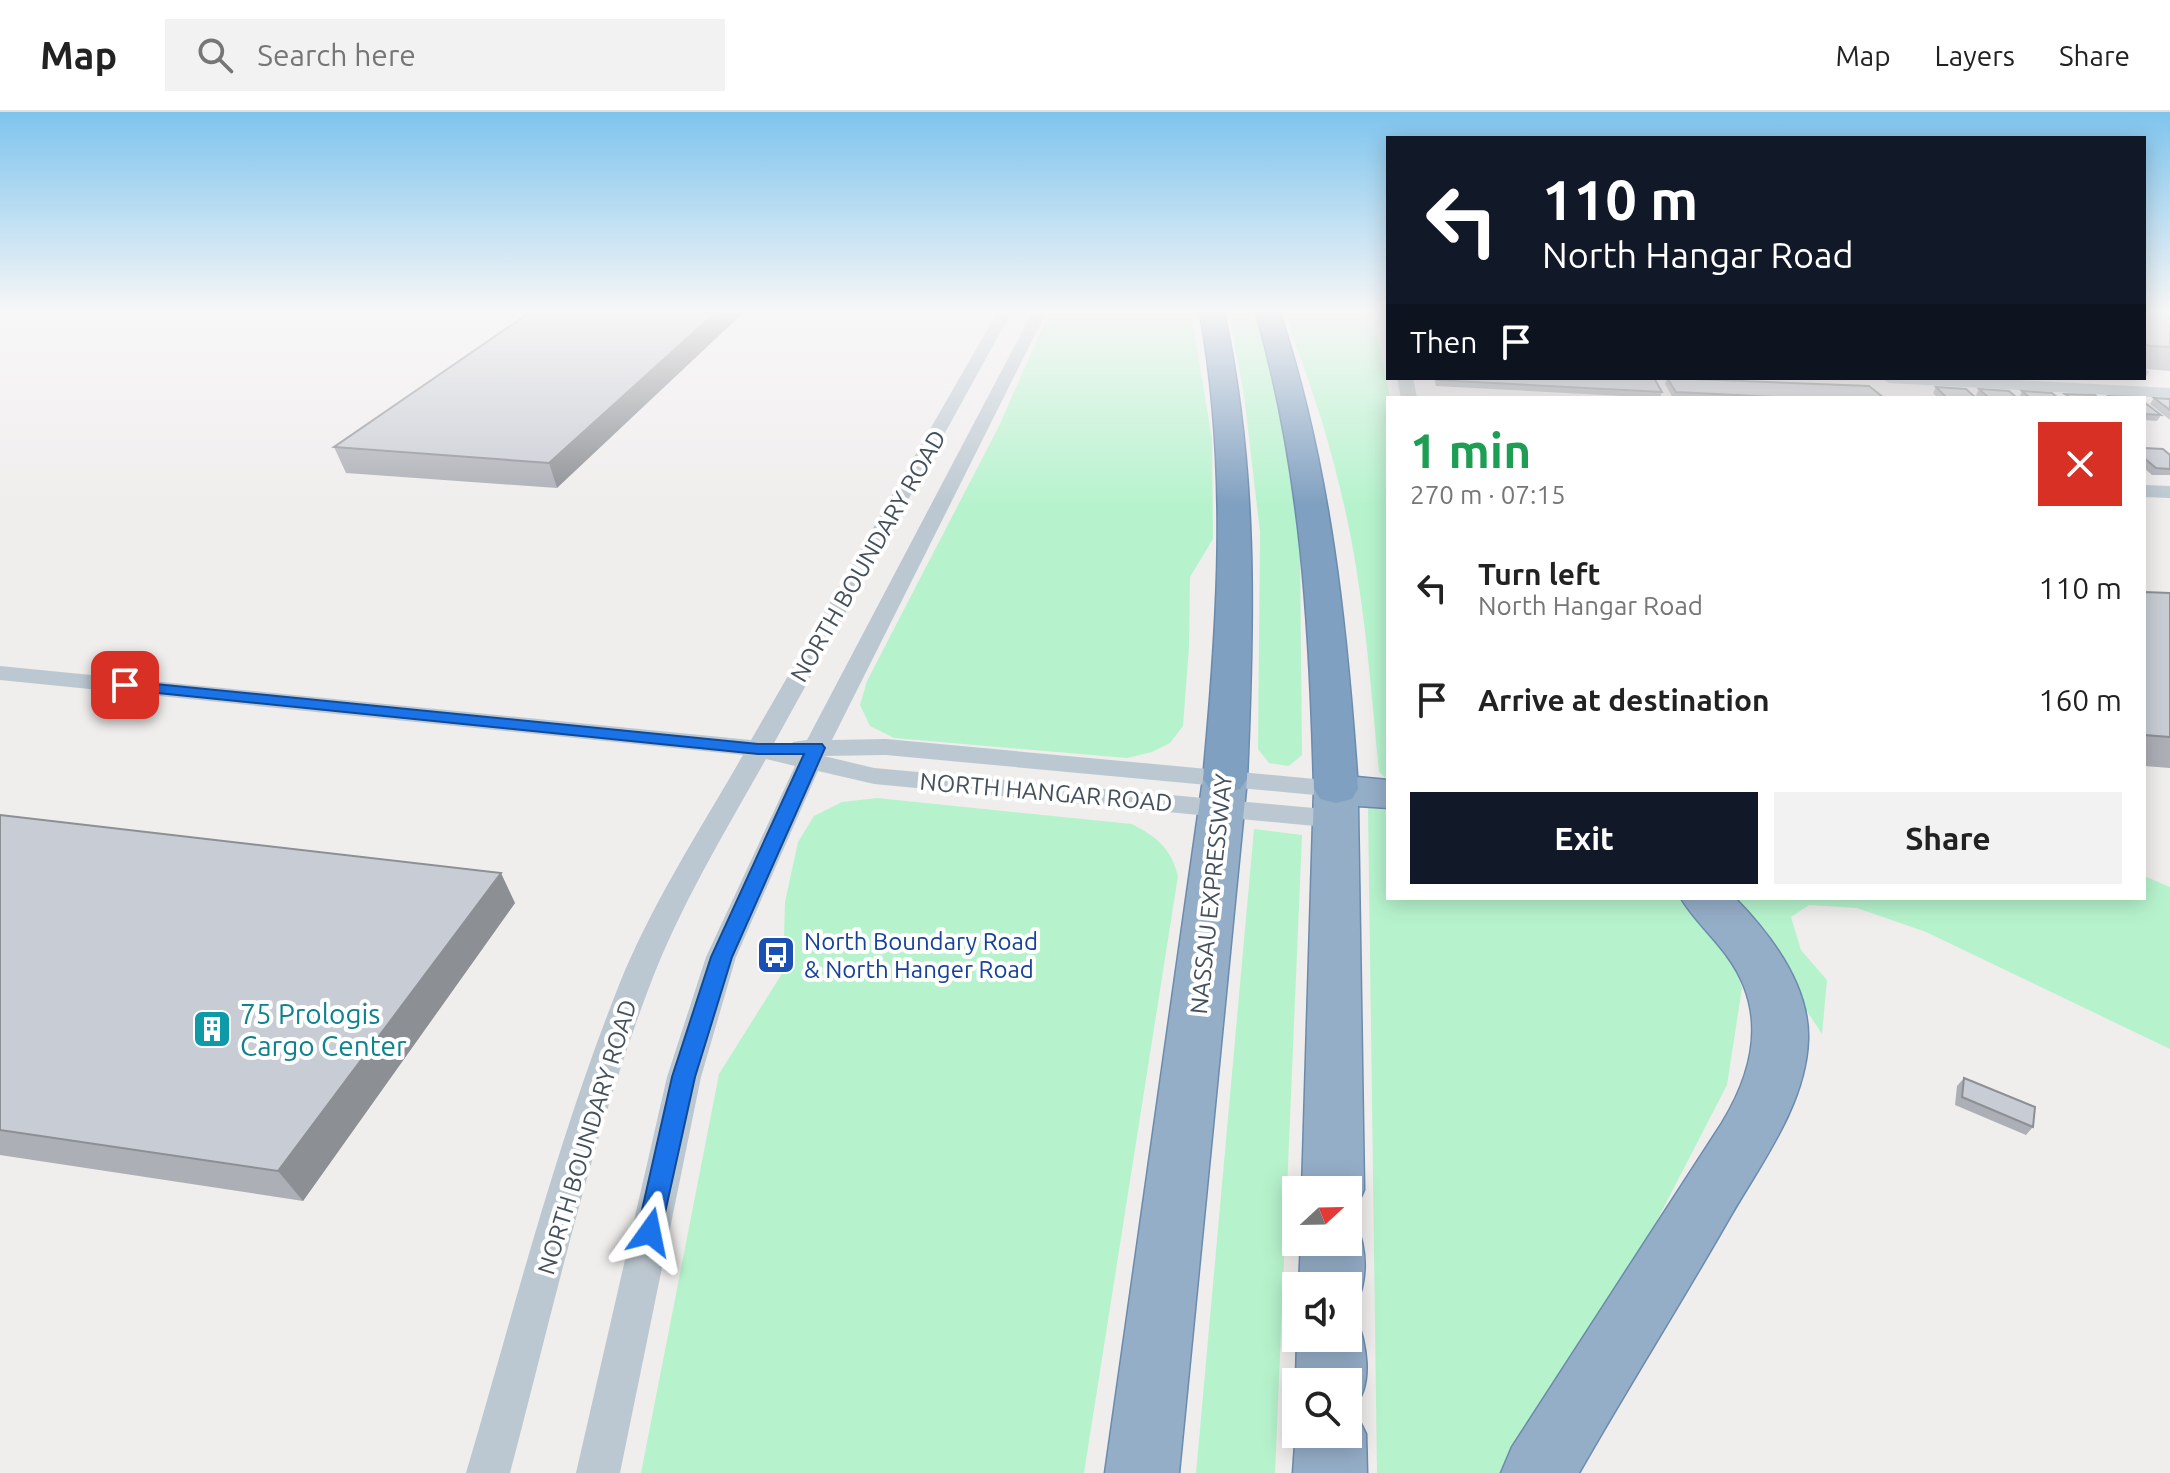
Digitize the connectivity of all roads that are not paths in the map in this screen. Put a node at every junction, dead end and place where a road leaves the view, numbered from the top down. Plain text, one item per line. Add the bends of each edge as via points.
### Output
1 (968, 377) edge
2 (1006, 377) edge
3 (1222, 377) edge
4 (1286, 377) edge
5 (1889, 380) edge
6 (1925, 380) edge
7 (2170, 393) edge
8 (1902, 396) edge
9 (2146, 491) edge
10 (2170, 492) edge
11 (0, 673) edge
12 (758, 749) junction
13 (813, 754) junction
14 (1224, 794) junction
15 (1386, 794) edge
16 (1336, 804) junction
17 (1707, 900) edge
18 (1333, 1176) edge
19 (1330, 1448) edge
20 (488, 1473) edge
21 (598, 1473) edge
22 (1142, 1473) edge
23 (1330, 1473) edge
24 (1538, 1473) edge

1 - 12 street, NORTH BOUNDARY ROAD
2 - 13 street, NORTH BOUNDARY ROAD
3 - 14 highway, NASSAU EXPRESSWAY via 1235,539
4 - 16 highway via 1318,537
5 - 8 street
6 - 7 street
9 - 10 street
11 - 12 street, NORTH HANGAR ROAD
12 - 13 street, NORTH HANGAR ROAD
12 - 20 street, NORTH BOUNDARY ROAD via 660,929 614,1038
13 - 14 street, NORTH HANGAR ROAD via 874,776
13 - 21 street, NORTH BOUNDARY ROAD via 736,918 699,1025
14 - 16 street, NORTH HANGAR ROAD
14 - 22 highway, NASSAU EXPRESSWAY
15 - 16 highway
16 - 18 highway
17 - 24 highway via 1754,953 1769,982 1781,1037 1771,1086 1644,1306
19 - 23 highway

